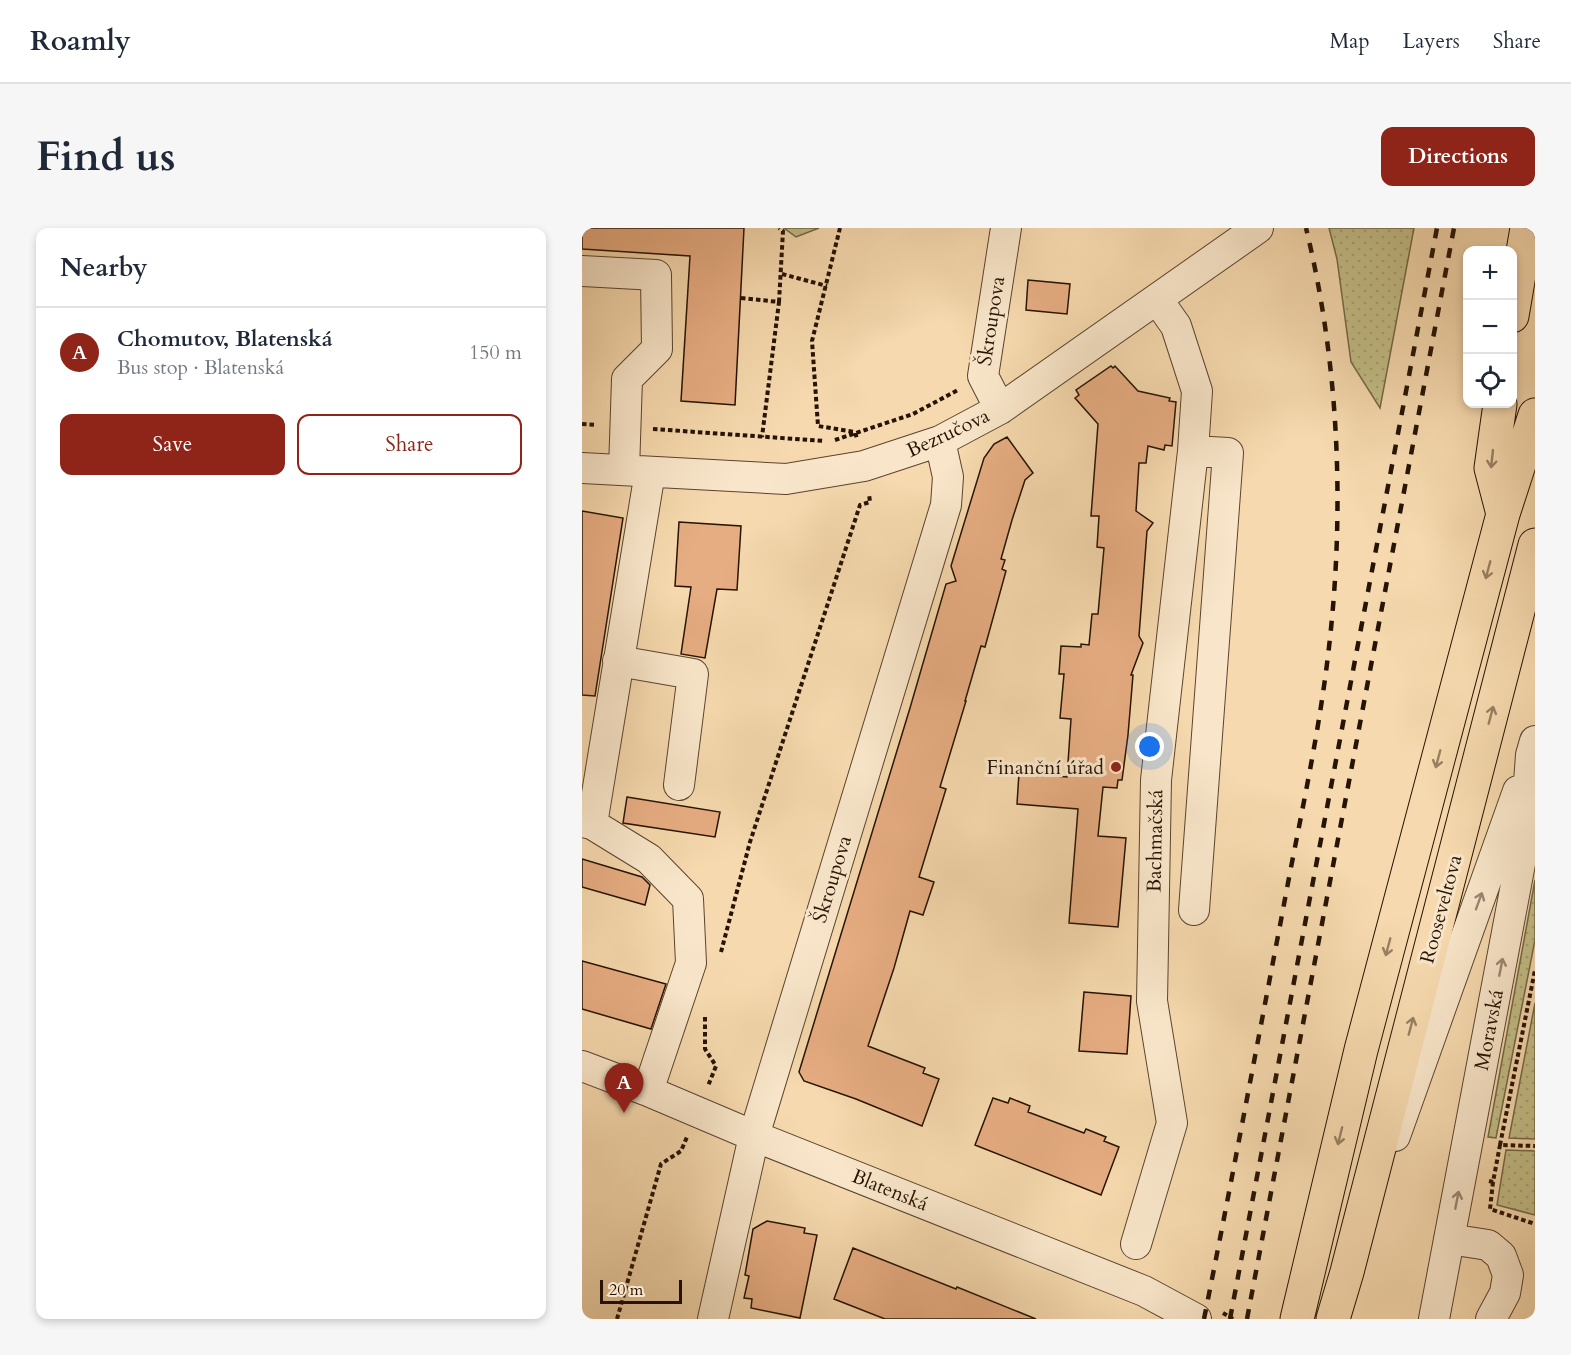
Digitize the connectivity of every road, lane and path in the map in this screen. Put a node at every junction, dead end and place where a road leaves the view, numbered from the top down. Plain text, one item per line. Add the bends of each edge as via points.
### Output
1 (779, 228) edge
2 (840, 228) edge
3 (1006, 228) edge
4 (1258, 228) edge
5 (1527, 228) edge
6 (582, 271) edge
7 (782, 274) junction
8 (827, 286) junction
9 (741, 298) dead end
10 (1157, 299) junction
11 (1515, 300) edge
12 (779, 302) junction
13 (983, 376) junction
14 (1499, 408) edge
15 (1000, 409) junction
16 (1535, 415) edge
17 (582, 424) edge
18 (625, 427) junction
19 (855, 432) junction
20 (762, 437) junction
21 (940, 441) junction
22 (1193, 451) junction
23 (864, 466) junction
24 (582, 468) edge
25 (637, 471) junction
26 (1503, 514) junction
27 (1535, 545) edge
28 (618, 662) junction
29 (1533, 748) edge
30 (1156, 780) junction
31 (1204, 781) junction
32 (679, 785) dead end
33 (587, 823) edge
34 (1530, 837) edge
35 (1194, 910) dead end
36 (720, 956) dead end
37 (1535, 970) edge
38 (704, 1013) dead end
39 (582, 1066) edge
40 (648, 1091) junction
41 (698, 1111) junction
42 (754, 1136) junction
43 (1500, 1145) junction
44 (1535, 1146) edge
45 (1462, 1173) junction
46 (1493, 1182) junction
47 (1535, 1224) edge
48 (1449, 1239) junction
49 (1136, 1244) dead end
50 (1347, 1272) junction
51 (1299, 1306) edge
52 (1334, 1312) edge
53 (617, 1319) edge
54 (713, 1319) edge
55 (1196, 1319) edge
56 (1434, 1319) edge
57 (1491, 1319) edge

1 - 7 path via 783,231
2 - 8 path
3 - 13 street, Škroupova
4 - 10 street, Bezručova
5 - 11 highway
6 - 18 street via 656,274 657,349 627,379
7 - 8 path
7 - 12 path
8 - 19 path via 812,341 818,426
9 - 12 path
10 - 15 street, Bezručova
10 - 22 street, Bachmačská via 1176,326 1197,391
12 - 20 path
13 - 15 street, Škroupova
13 - 19 path via 913,414
14 -> 26 highway via 1491,468
15 - 21 street, Bezručova
16 - 26 highway
17 - 18 path
18 - 20 path
18 - 25 street
19 - 20 path via 830,442
19 - 23 path
21 - 23 street, Bezručova
21 - 42 street, Škroupova via 948,477 946,505
22 - 30 street, Bachmačská
22 - 31 street via 1228,453
23 - 25 street, Bezručova via 786,478
23 - 36 path via 870,502 860,505 750,842
24 - 25 street, Bezručova
25 - 28 street
26 -> 51 highway via 1360,1050
50 -> 27 highway, Rooseveltova
28 - 32 street via 693,674
28 - 33 street
29 - 34 street, Moravská
50 -> 29 street, Rooseveltova
30 - 31 street
30 - 49 street, Bachmačská via 1152,1001 1172,1123
31 - 35 street
33 - 40 street via 649,859 688,899 691,963
45 -> 34 street, Moravská
37 - 43 path
38 - 41 path via 705,1049 716,1066
39 - 40 street, Blatenská
40 - 41 street, Blatenská
41 - 42 street, Blatenská
41 - 53 path via 681,1151 661,1164
42 - 54 street, Škroupova
42 - 55 street, Blatenská via 1144,1291
43 - 44 path
43 - 46 path
45 - 46 path
48 -> 45 street, Moravská
46 - 47 path via 1490,1209
48 - 56 street, Moravská
48 - 57 street via 1488,1245 1501,1256 1508,1275 1505,1293
50 - 52 highway, Rooseveltova

